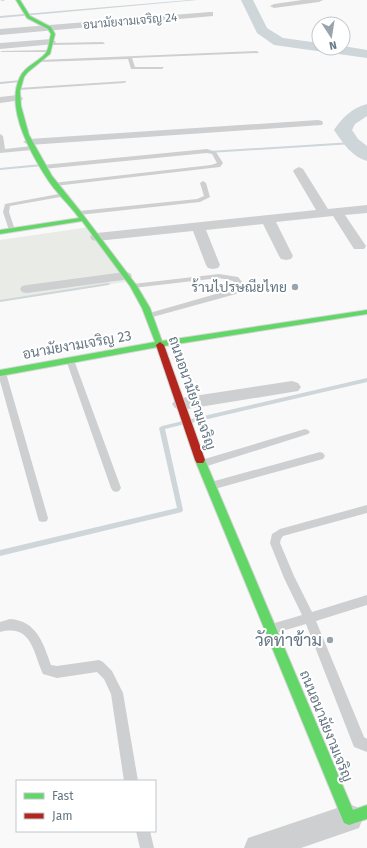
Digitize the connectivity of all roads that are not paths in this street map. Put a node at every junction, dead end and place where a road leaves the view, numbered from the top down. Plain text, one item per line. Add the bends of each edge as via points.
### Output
1 (18, 0) edge
2 (319, 0) edge
3 (274, 6) dead end
4 (126, 11) dead end
5 (210, 14) dead end
6 (93, 19) dead end
7 (133, 21) junction
8 (46, 26) junction
9 (0, 32) edge
10 (103, 43) dead end
11 (69, 44) junction
12 (51, 46) junction
13 (1, 49) edge
14 (70, 50) dead end
15 (257, 52) dead end
16 (130, 58) junction
17 (39, 61) junction
18 (162, 68) dead end
19 (124, 82) dead end
20 (0, 83) edge
21 (19, 90) junction
22 (0, 100) edge
23 (318, 123) dead end
24 (0, 136) edge
25 (31, 145) junction
26 (1, 151) edge
27 (43, 167) junction
28 (299, 171) dead end
29 (203, 183) dead end
30 (55, 184) junction
31 (64, 195) junction
32 (367, 210) edge
33 (331, 213) junction
34 (81, 216) junction
35 (268, 220) junction
36 (198, 227) junction
37 (12, 230) junction
38 (0, 232) edge
39 (97, 237) junction
40 (359, 246) dead end
41 (286, 256) dead end
42 (213, 265) dead end
43 (129, 281) junction
44 (27, 289) dead end
45 (367, 312) edge
46 (149, 316) junction
47 (160, 344) junction
48 (70, 360) junction
49 (1, 373) edge
50 (292, 387) dead end
51 (183, 410) junction
52 (305, 432) dead end
53 (320, 456) dead end
54 (202, 464) junction
55 (211, 486) junction
56 (116, 488) dead end
57 (367, 510) edge
58 (43, 518) dead end
59 (367, 600) edge
60 (309, 617) junction
61 (0, 626) edge
62 (271, 629) junction
63 (367, 746) edge
64 (131, 780) edge
65 (358, 815) edge
66 (143, 832) edge
67 (274, 845) edge
68 (147, 848) edge

1 - 8 street via 27,15
2 - 3 street
4 - 7 street
5 - 7 street, อนามัยงามเจริญ 24
6 - 8 street
7 - 8 street, อนามัยงามเจริญ 24
8 - 9 street
8 - 12 street via 53,34
10 - 11 lane
11 - 12 lane
11 - 14 lane
12 - 13 street
12 - 17 street via 45,57
15 - 16 lane
16 - 17 lane
16 - 18 lane via 133,68
17 - 21 street via 26,71
19 - 21 lane
20 - 21 lane
21 - 22 street
21 - 25 street, ถนนอนามัยงามเจริญ via 22,121
23 - 25 street
24 - 26 lane
25 - 26 lane
25 - 27 street, ถนนอนามัยงามเจริญ
27 - 30 street, ถนนอนามัยงามเจริญ
27 - 30 lane via 207,151 214,153 220,163 211,168
28 - 33 street
29 - 34 lane via 207,196 198,201
30 - 31 street, ถนนอนามัยงามเจริญ
31 - 34 street, ถนนอนามัยงามเจริญ
31 - 37 lane via 7,205 6,212
32 - 33 street
33 - 35 street
33 - 40 street
34 - 37 street
34 - 39 street, ถนนอนามัยงามเจริญ
35 - 36 street
35 - 41 street
36 - 39 street
36 - 42 street
37 - 38 street
39 - 43 street, ถนนอนามัยงามเจริญ
43 - 44 street
43 - 46 street, ถนนอนามัยงามเจริญ
43 - 46 lane via 219,276 235,279 238,283 238,288 227,294
45 - 47 street, อนามัยงามเจริญ 23
46 - 47 street, ถนนอนามัยงามเจริญ
47 - 48 street, อนามัยงามเจริญ 23
47 - 51 street, ถนนอนามัยงามเจริญ
48 - 49 street, อนามัยงามเจริญ 23
48 - 56 lane
49 - 58 lane
50 - 51 street
51 - 54 street, ถนนอนามัยงามเจริญ
52 - 54 lane
53 - 55 lane
54 - 55 street, ถนนอนามัยงามเจริญ
55 - 62 street, ถนนอนามัยงามเจริญ
57 - 60 lane via 280,533 276,537 275,543 289,578
59 - 60 lane
60 - 62 lane
60 - 63 lane via 359,742
61 - 64 lane via 8,623 20,624 29,629 47,670 57,672 99,666 108,676 117,693
62 - 65 street, ถนนอนามัยงามเจริญ
65 - 67 street
66 - 68 lane

